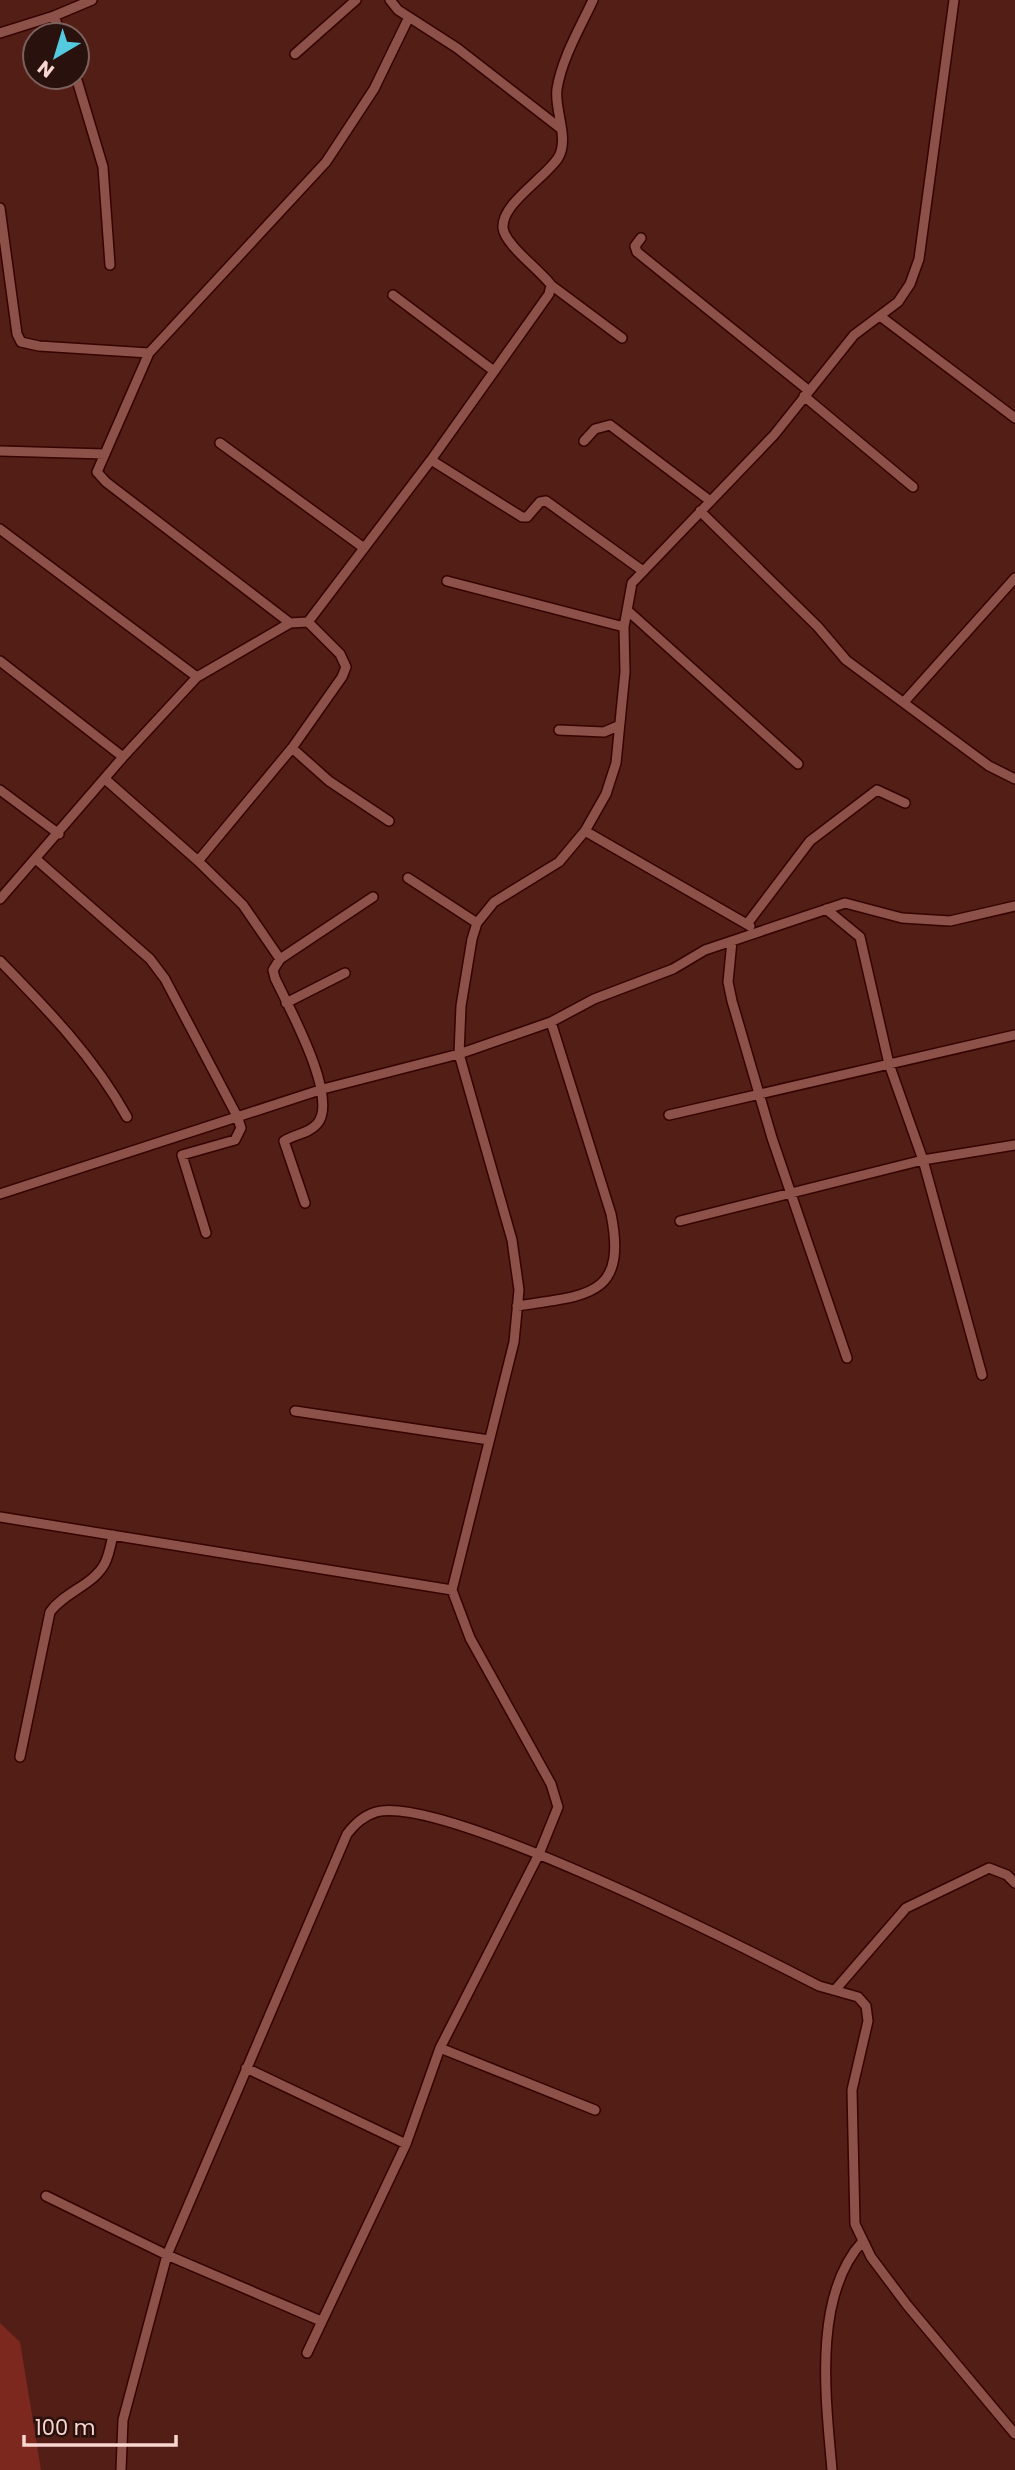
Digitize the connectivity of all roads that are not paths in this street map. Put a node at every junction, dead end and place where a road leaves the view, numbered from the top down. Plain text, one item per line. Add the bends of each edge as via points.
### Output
1 (92, 0) edge
2 (356, 0) edge
3 (390, 0) edge
4 (593, 0) edge
5 (954, 0) edge
6 (54, 16) junction
7 (409, 17) junction
8 (56, 21) edge
9 (0, 33) edge
10 (295, 54) dead end
11 (80, 91) edge
12 (560, 128) junction
13 (0, 208) edge
14 (641, 238) dead end
15 (110, 265) dead end
16 (551, 285) junction
17 (393, 295) dead end
18 (880, 316) junction
19 (622, 338) dead end
20 (149, 353) junction
21 (495, 371) junction
22 (806, 393) junction
23 (1015, 418) edge
24 (584, 441) dead end
25 (220, 443) dead end
26 (0, 452) edge
27 (105, 454) junction
28 (431, 460) junction
29 (913, 488) dead end
30 (709, 500) junction
31 (701, 511) junction
32 (0, 529) edge
33 (364, 548) junction
34 (643, 571) junction
35 (1015, 578) edge
36 (447, 581) dead end
37 (627, 610) junction
38 (308, 622) junction
39 (290, 623) junction
40 (624, 627) junction
41 (0, 661) edge
42 (197, 677) junction
43 (904, 702) junction
44 (618, 726) junction
45 (559, 730) dead end
46 (292, 748) junction
47 (123, 757) junction
48 (798, 764) dead end
49 (105, 779) junction
50 (1015, 779) edge
51 (0, 790) edge
52 (905, 803) dead end
53 (389, 821) dead end
54 (585, 831) junction
55 (59, 834) junction
56 (37, 860) junction
57 (198, 860) junction
58 (408, 877) dead end
59 (373, 897) dead end
60 (0, 899) edge
61 (1015, 906) edge
62 (826, 909) junction
63 (477, 923) junction
64 (747, 924) junction
65 (760, 931) junction
66 (732, 941) junction
67 (280, 959) junction
68 (0, 961) edge
69 (345, 973) dead end
70 (286, 1003) junction
71 (551, 1023) junction
72 (1015, 1035) edge
73 (458, 1054) junction
74 (889, 1064) junction
75 (323, 1089) junction
76 (761, 1093) junction
77 (669, 1115) dead end
78 (237, 1116) junction
79 (127, 1117) dead end
80 (1015, 1145) edge
81 (923, 1160) junction
82 (790, 1193) junction
83 (0, 1195) edge
84 (305, 1203) dead end
85 (680, 1221) dead end
86 (206, 1233) dead end
87 (517, 1306) junction
88 (847, 1358) dead end
89 (982, 1374) dead end
90 (295, 1411) dead end
91 (489, 1440) junction
92 (0, 1517) edge
93 (113, 1535) junction
94 (452, 1590) junction
95 (20, 1757) dead end
96 (539, 1854) junction
97 (1015, 1883) edge
98 (835, 1990) junction
99 (440, 2048) junction
100 (246, 2068) junction
101 (595, 2110) dead end
102 (405, 2144) junction
103 (46, 2196) dead end
104 (863, 2241) junction
105 (167, 2255) junction
106 (321, 2321) junction
107 (307, 2353) dead end
108 (1015, 2434) edge
109 (121, 2470) edge
110 (832, 2470) edge

1 - 6 street
2 - 10 street
3 - 7 street
4 - 12 street via 556,92
5 - 18 street via 919,259 898,302
6 - 8 street
6 - 9 street
7 - 12 street
7 - 20 street via 374,89 326,162
11 - 15 street via 103,167
12 - 16 street via 559,157 504,215 503,231
13 - 20 street via 21,342
14 - 22 street via 635,246 637,252
16 - 19 street
16 - 21 street
17 - 21 street
18 - 22 street via 854,335
18 - 23 street
20 - 27 street
21 - 28 street
22 - 29 street
22 - 30 street via 774,435
24 - 30 street via 595,429 610,425
25 - 33 street
26 - 27 street
27 - 39 street via 97,472 106,482
28 - 33 street
28 - 34 street via 522,517 546,501
30 - 31 street
31 - 34 street
31 - 43 street via 846,660
32 - 42 street
33 - 38 street
34 - 37 street via 632,583
35 - 43 street
36 - 40 street
37 - 40 street
37 - 48 street
38 - 39 street
38 - 46 street via 340,654 346,667
39 - 42 street
40 - 44 street via 625,672
41 - 47 street
42 - 47 street
43 - 50 street via 989,766
44 - 45 street via 604,732
44 - 54 street via 616,763 606,794
46 - 53 street via 329,781
46 - 57 street
47 - 49 street
49 - 55 street
49 - 57 street
51 - 55 street
52 - 64 street via 877,790 810,841
54 - 63 street via 559,862 494,902
54 - 64 street
55 - 56 street
56 - 60 street
56 - 78 street via 150,959
57 - 67 street via 243,905
58 - 63 street
59 - 67 street
61 - 62 street via 950,921 902,918 845,903
62 - 65 street
62 - 74 street via 860,937
63 - 73 street via 465,973
64 - 65 street
65 - 66 street
66 - 71 street via 594,999
66 - 76 street via 727,982
67 - 70 street via 273,970
68 - 79 street via 57,1018 109,1084
69 - 70 street
70 - 75 street
71 - 73 street
71 - 87 street via 617,1244 612,1269 600,1287 582,1295
72 - 74 street
73 - 75 street
73 - 87 street via 512,1240
74 - 76 street
74 - 81 street
75 - 78 street
75 - 84 street via 319,1123 284,1141
76 - 77 street
76 - 82 street
78 - 83 street
78 - 86 street via 241,1128 235,1140 182,1155
80 - 81 street
81 - 82 street
81 - 89 street
82 - 85 street
82 - 88 street
87 - 91 street via 514,1342
90 - 91 street
91 - 94 street
92 - 93 street
93 - 94 street
93 - 95 street via 99,1572 50,1612
94 - 96 street via 470,1638 551,1784 558,1807
96 - 98 street
96 - 99 street
96 - 100 street via 400,1812 377,1812 356,1822
97 - 98 street via 989,1868 906,1908
98 - 104 street via 858,1997 866,2006 868,2021 852,2090 855,2224
99 - 101 street
99 - 102 street
100 - 102 street
100 - 105 street
102 - 106 street
103 - 105 street
104 - 108 street via 907,2305
104 - 110 street via 841,2274 827,2334
105 - 106 street
105 - 109 street via 123,2420
106 - 107 street

